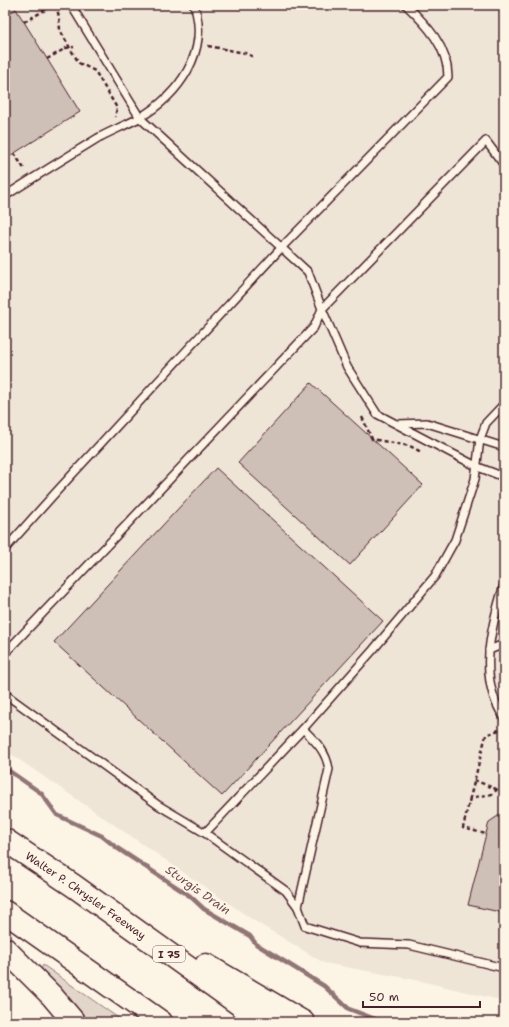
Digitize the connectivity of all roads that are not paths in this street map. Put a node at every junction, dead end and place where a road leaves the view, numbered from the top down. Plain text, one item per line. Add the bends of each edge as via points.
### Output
1 (71, 5) edge
2 (194, 5) edge
3 (406, 5) edge
4 (140, 118) junction
5 (504, 165) edge
6 (5, 196) edge
7 (282, 247) junction
8 (322, 309) junction
9 (504, 404) edge
10 (398, 424) junction
11 (480, 439) junction
12 (504, 447) edge
13 (478, 467) junction
14 (504, 478) edge
15 (5, 549) edge
16 (504, 585) edge
17 (504, 644) edge
18 (489, 650) junction
19 (5, 653) edge
20 (5, 694) edge
21 (504, 717) edge
22 (303, 729) junction
23 (205, 833) junction
24 (5, 840) edge
25 (74, 886) junction
26 (298, 907) junction
27 (5, 912) edge
28 (5, 949) edge
29 (504, 968) edge
30 (74, 1022) edge
31 (161, 1022) edge
32 (264, 1022) edge
33 (303, 1022) edge

1 - 4 lane
2 - 4 lane via 198,27 193,60 183,81 167,99
3 - 7 lane via 439,41 448,65 448,77
4 - 6 lane via 99,138
4 - 7 lane
5 - 8 lane via 486,141
7 - 8 lane via 308,272
7 - 15 lane
8 - 10 lane via 347,367 377,414
8 - 19 lane via 314,326
9 - 11 lane via 486,423
10 - 11 lane via 427,422
10 - 13 lane
11 - 12 lane
11 - 13 lane
13 - 14 lane
13 - 22 lane via 455,540 435,576
16 - 18 lane
17 - 18 lane
18 - 21 lane via 491,687 498,709
20 - 23 lane via 158,805
22 - 23 lane
22 - 26 lane via 326,754 329,769
23 - 26 lane via 286,891
24 - 25 highway, Walter P. Chrysler Freeway / I 75
25 - 32 highway, Walter P. Chrysler Freeway / I 75
25 - 33 highway
26 - 29 lane via 305,926 360,943 409,945
27 - 31 highway
28 - 30 highway

